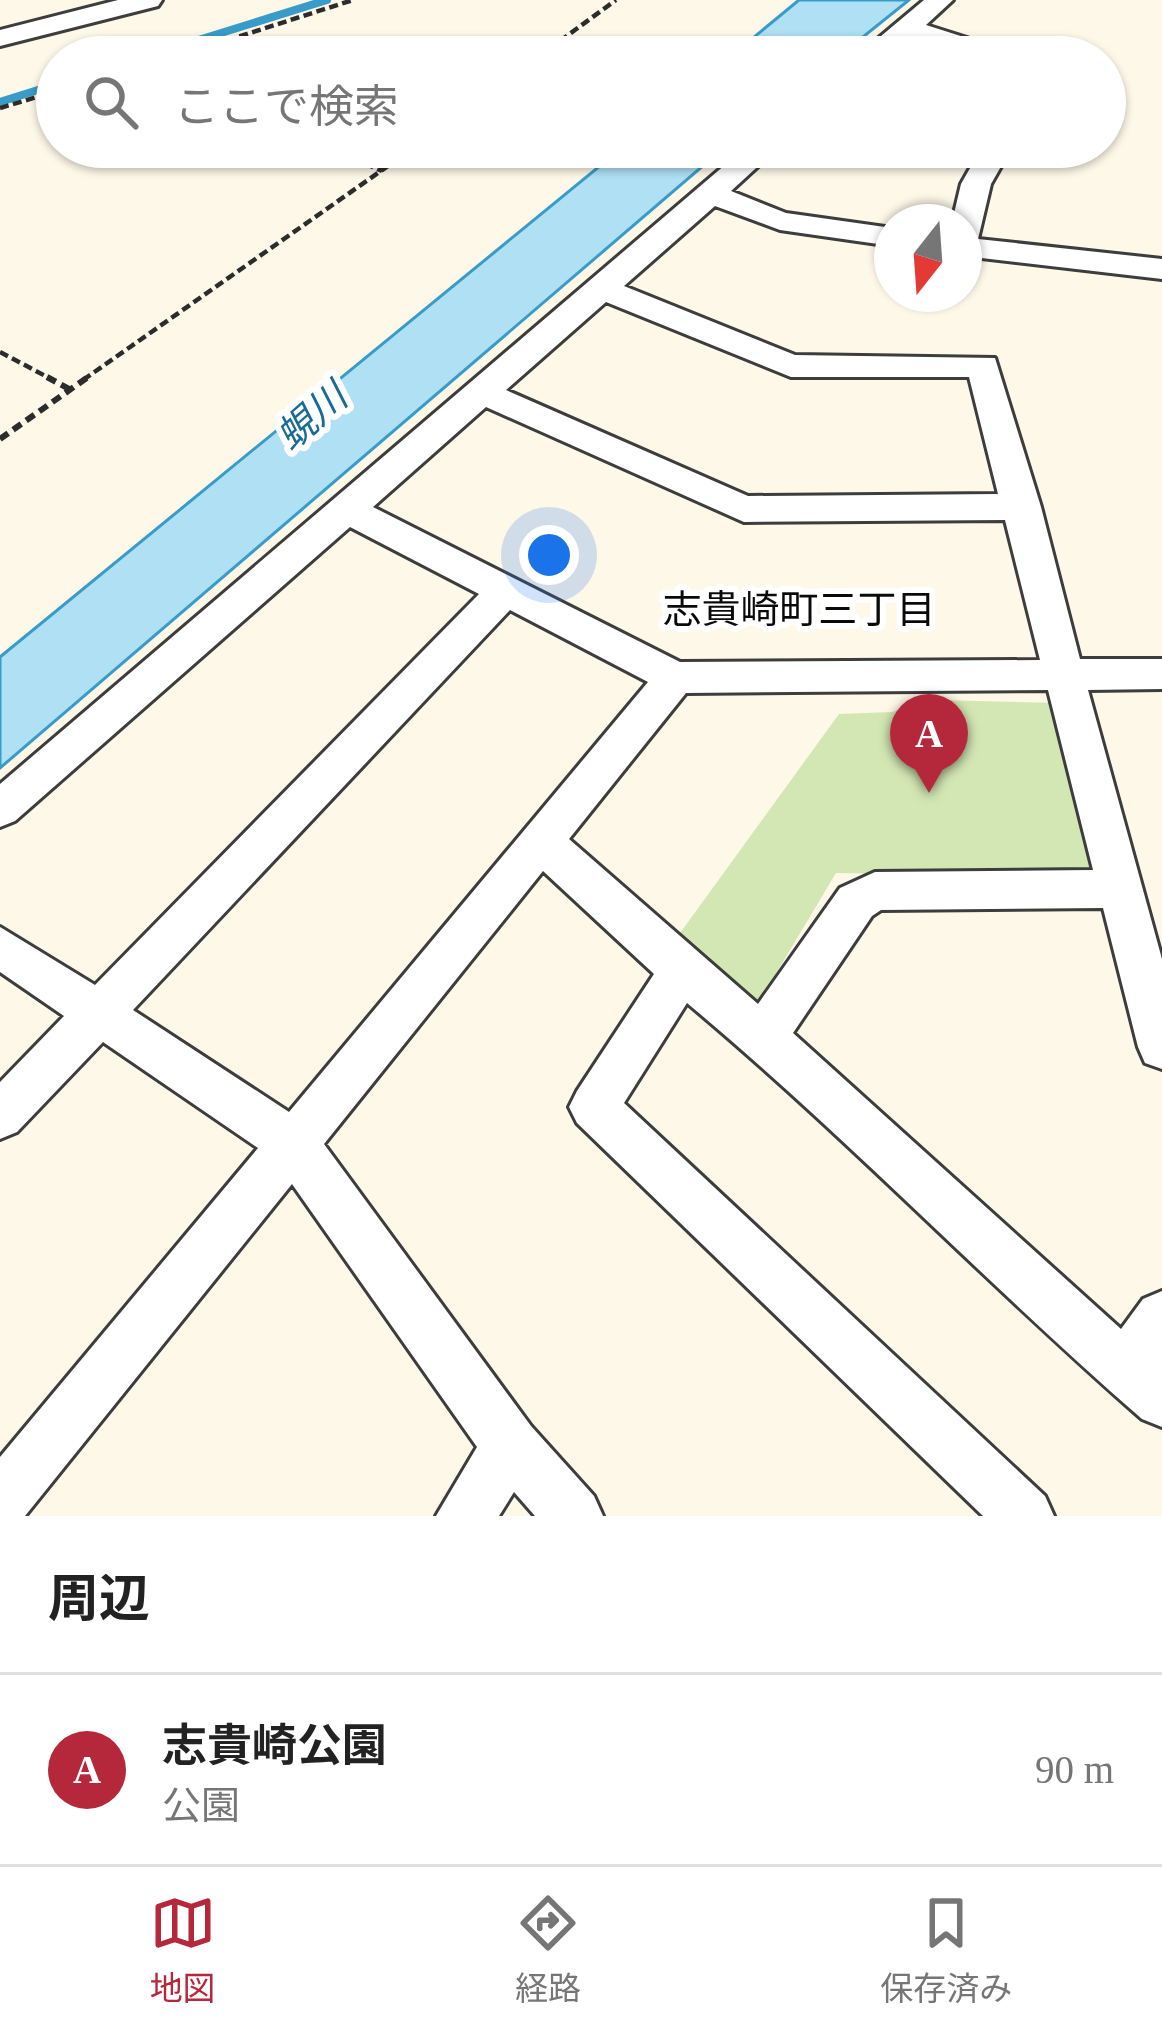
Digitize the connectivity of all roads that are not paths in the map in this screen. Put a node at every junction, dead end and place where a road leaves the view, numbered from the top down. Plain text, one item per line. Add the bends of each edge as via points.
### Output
1 (149, 0) edge
2 (940, 0) edge
3 (906, 27) junction
4 (897, 36) edge
5 (934, 36) edge
6 (0, 38) edge
7 (739, 168) edge
8 (985, 168) edge
9 (709, 193) junction
10 (972, 204) edge
11 (874, 234) edge
12 (982, 249) edge
13 (1162, 269) edge
14 (598, 287) junction
15 (481, 392) junction
16 (1023, 508) junction
17 (346, 509) junction
18 (506, 590) junction
19 (1066, 674) junction
20 (1162, 674) edge
21 (675, 678) junction
22 (0, 809) edge
23 (543, 843) junction
24 (1118, 889) junction
25 (0, 947) edge
26 (682, 971) junction
27 (96, 1016) junction
28 (763, 1037) junction
29 (1162, 1047) edge
30 (0, 1116) edge
31 (293, 1143) junction
32 (1162, 1318) edge
33 (1144, 1383) edge
34 (511, 1446) junction
35 (0, 1502) edge
36 (465, 1516) edge
37 (574, 1516) edge
38 (1025, 1516) edge

1 - 6 street
2 - 3 street
3 - 4 street
3 - 5 street
7 - 9 street
8 - 10 street
9 - 11 street via 780,221
9 - 14 street
12 - 13 street
14 - 15 street
14 - 16 street via 791,366 983,366
15 - 16 street via 744,509
15 - 17 street
16 - 19 street
17 - 18 street
17 - 22 street
18 - 21 street
18 - 27 street
19 - 20 street
19 - 21 street
19 - 24 street
21 - 23 street
23 - 26 street
23 - 31 street
24 - 28 street via 875,891 856,902
24 - 29 street
25 - 27 street
26 - 28 street
26 - 38 street via 594,1107
27 - 30 street
27 - 31 street
28 - 33 street
31 - 34 street
31 - 35 street
32 - 33 street
34 - 36 street
34 - 37 street

